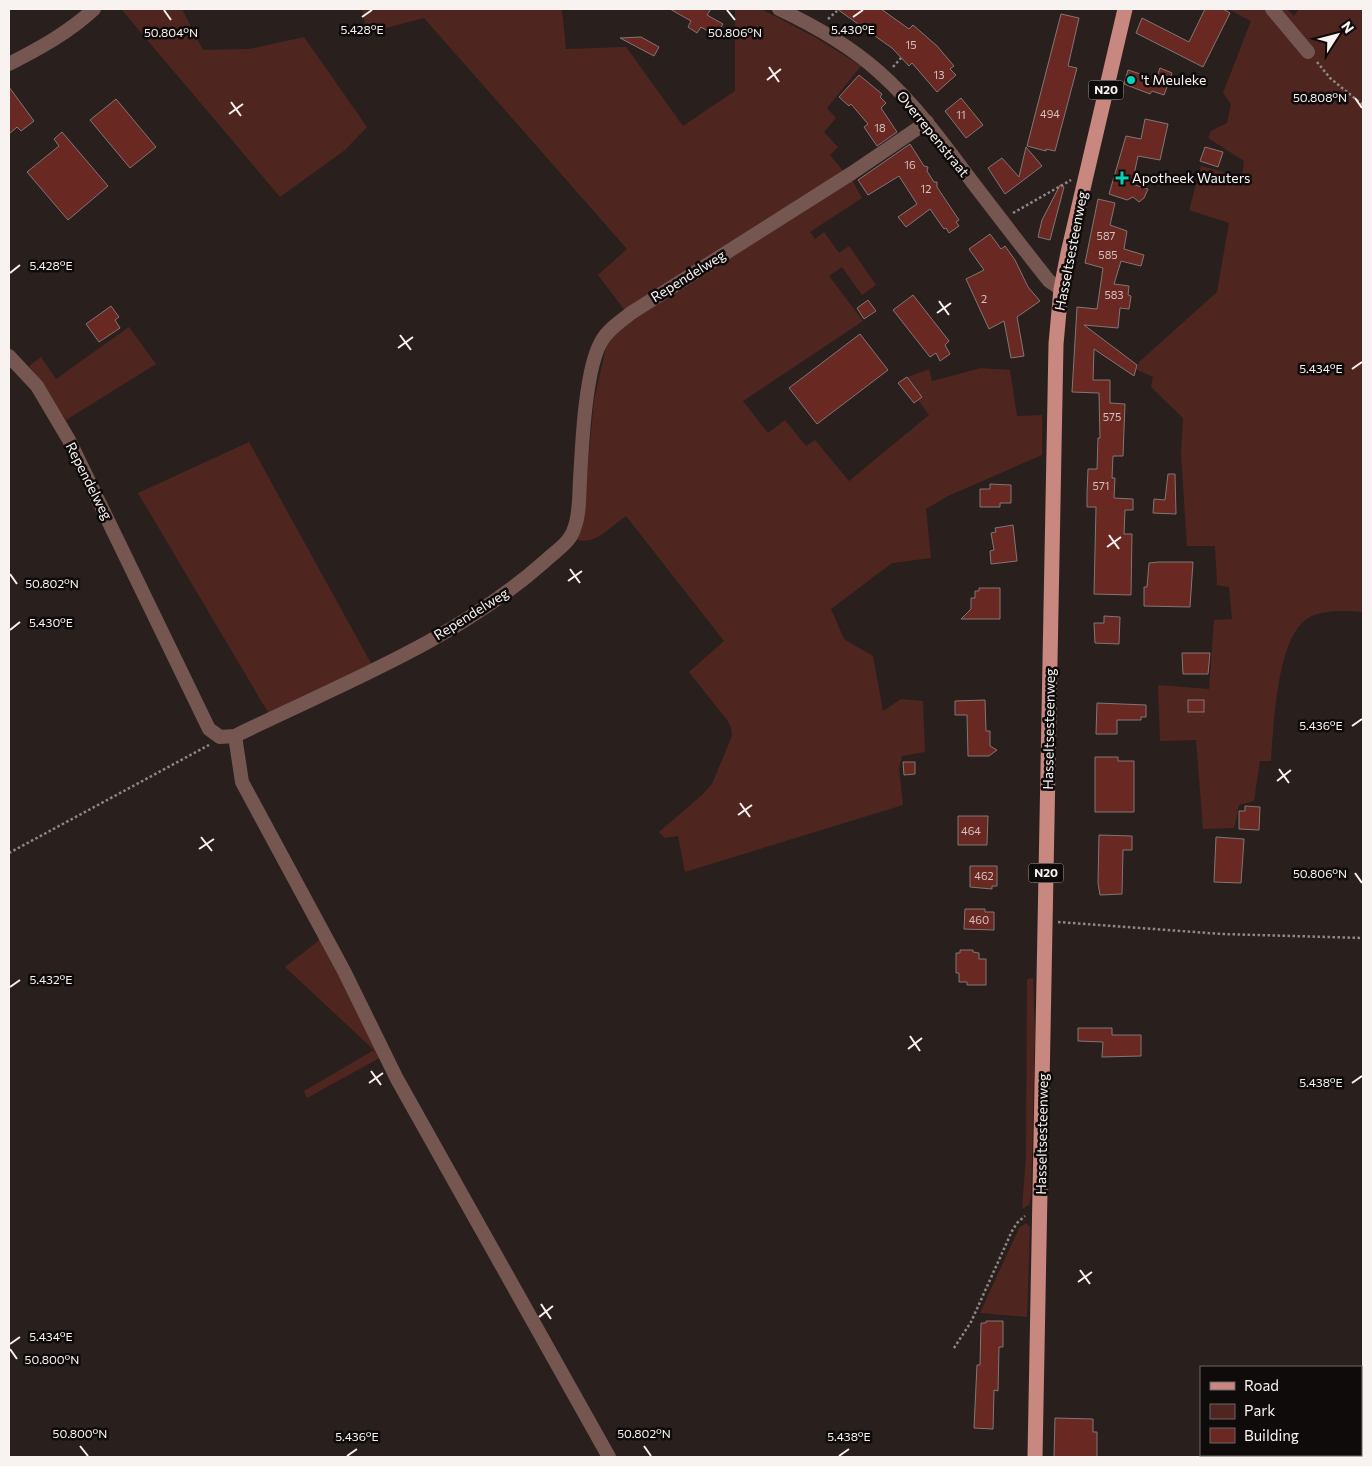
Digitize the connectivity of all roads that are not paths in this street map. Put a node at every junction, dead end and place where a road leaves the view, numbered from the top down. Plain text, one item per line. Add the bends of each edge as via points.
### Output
1 (94, 9) edge
2 (779, 9) edge
3 (1125, 9) edge
4 (1272, 9) edge
5 (1308, 52) road end
6 (9, 64) edge
7 (927, 122) junction
8 (1061, 289) junction
9 (9, 356) edge
10 (235, 736) junction
11 (609, 1457) edge
12 (1035, 1457) edge

1 - 6 street via 72,29
2 - 7 street, Overrepenstraat via 821,29 859,56 890,82
3 - 8 main road, Hasseltsesteenweg / N20
4 - 5 street
7 - 8 street, Overrepenstraat via 1049,281
7 - 10 street, Rependelweg via 609,330 600,342 588,394 574,530 566,542 529,575 480,611 385,665
8 - 12 main road, Hasseltsesteenweg / N20 via 1056,344
9 - 10 street, Rependelweg via 37,386 69,440 209,729 220,737
10 - 11 street via 242,782 344,971 397,1079

